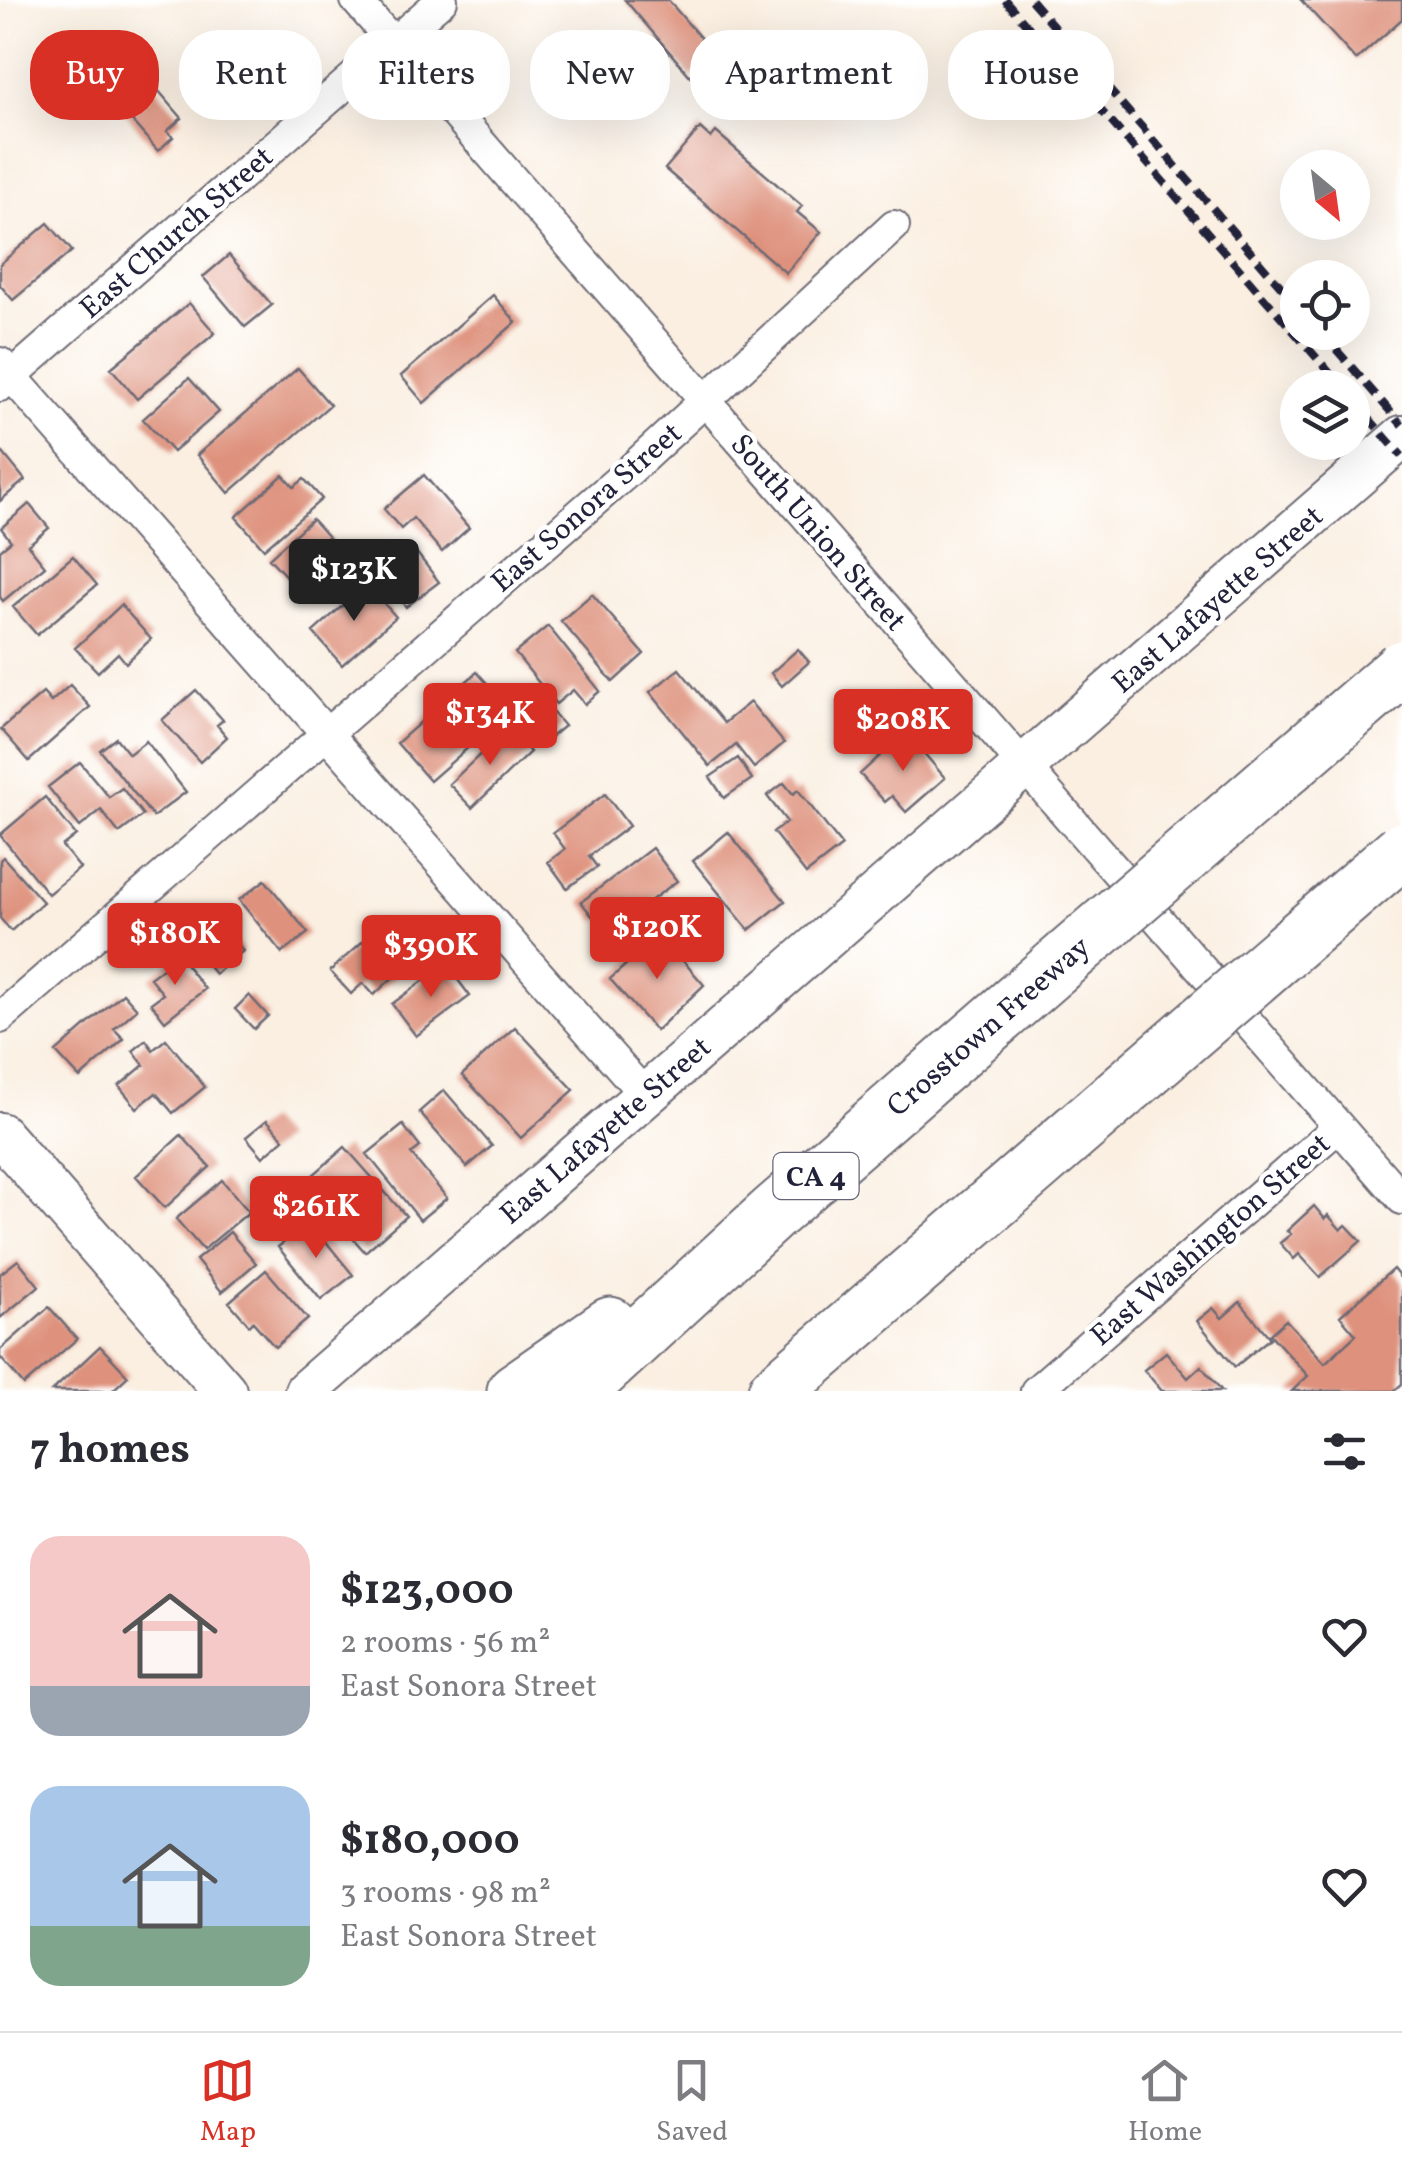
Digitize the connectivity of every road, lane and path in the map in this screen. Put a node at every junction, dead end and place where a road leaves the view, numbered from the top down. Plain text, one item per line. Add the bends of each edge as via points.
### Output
1 (356, 0) edge
2 (442, 0) edge
3 (383, 30) edge
4 (409, 30) edge
5 (342, 87) edge
6 (461, 120) edge
7 (894, 226) dead end
8 (4, 375) edge
9 (706, 401) junction
10 (1402, 437) edge
11 (1402, 668) edge
12 (326, 734) junction
13 (1023, 768) junction
14 (1402, 850) edge
15 (0, 1018) edge
16 (645, 1096) junction
17 (1338, 1127) junction
18 (0, 1134) edge
19 (1402, 1199) edge
20 (773, 1213) junction
21 (882, 1300) junction
22 (225, 1391) edge
23 (306, 1391) edge
24 (515, 1391) edge
25 (579, 1391) edge
26 (776, 1391) edge
27 (802, 1391) edge
28 (1036, 1391) edge

1 - 3 street, South Union Street
2 - 4 street, East Church Street
5 - 8 street, East Church Street
6 - 9 street, South Union Street
7 - 9 street, East Sonora Street
8 - 12 street
9 - 12 street, East Sonora Street
9 - 13 street, South Union Street
10 - 13 street, East Lafayette Street
11 - 20 highway, Crosstown Freeway / CA 4, bridge
12 - 15 street, East Sonora Street
12 - 16 street
13 - 16 street, East Lafayette Street
13 - 17 street, South Union Street
14 - 21 highway, bridge
16 - 23 street, East Lafayette Street
17 - 19 street, South Union Street
17 - 28 street, East Washington Street
18 - 22 street
20 - 24 highway
20 - 25 highway, Crosstown Freeway / CA 4
21 - 26 highway
21 - 27 highway

